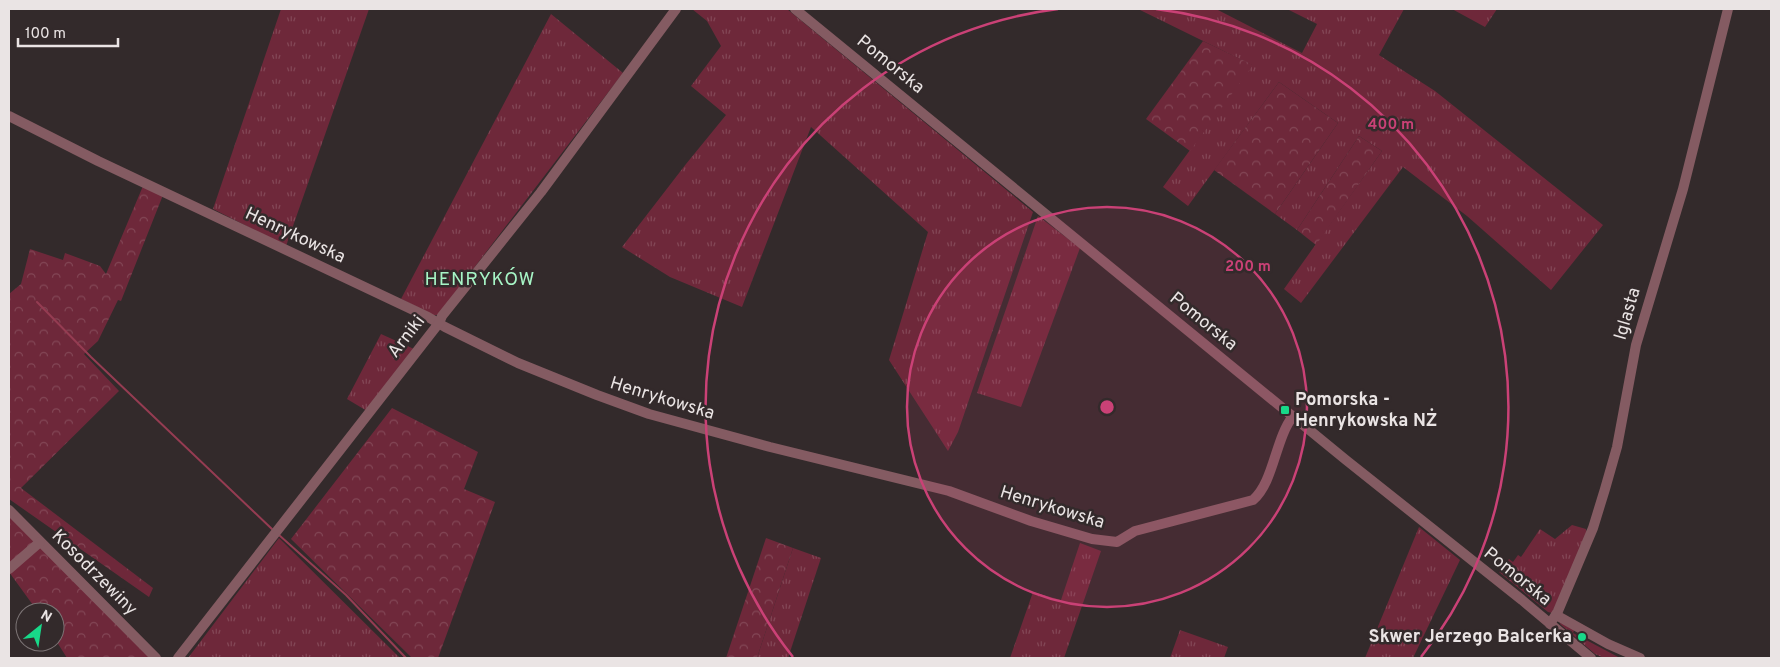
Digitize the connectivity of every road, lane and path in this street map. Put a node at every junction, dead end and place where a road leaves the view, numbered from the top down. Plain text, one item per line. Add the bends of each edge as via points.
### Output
1 (676, 9) edge
2 (795, 9) edge
3 (1728, 9) edge
4 (9, 116) edge
5 (439, 323) junction
6 (1293, 416) junction
7 (9, 510) edge
8 (40, 542) junction
9 (9, 569) edge
10 (1556, 615) junction
11 (1550, 624) junction
12 (156, 658) edge
13 (178, 658) edge
14 (1591, 658) edge
15 (1640, 658) edge

1 - 5 street, Arniki
2 - 6 street, Pomorska
3 - 10 street, Iglasta via 1683,190 1636,345 1615,455 1593,528
4 - 5 street, Henrykowska
5 - 6 street, Henrykowska via 518,363 649,414 949,491 1031,521 1112,542 1135,531 1259,496
5 - 13 street, Arniki
6 - 11 street, Pomorska
7 - 8 street, Kosodrzewiny
8 - 9 street
8 - 12 street, Kosodrzewiny
10 - 11 street, Iglasta
10 - 15 street
11 - 14 street, Pomorska

